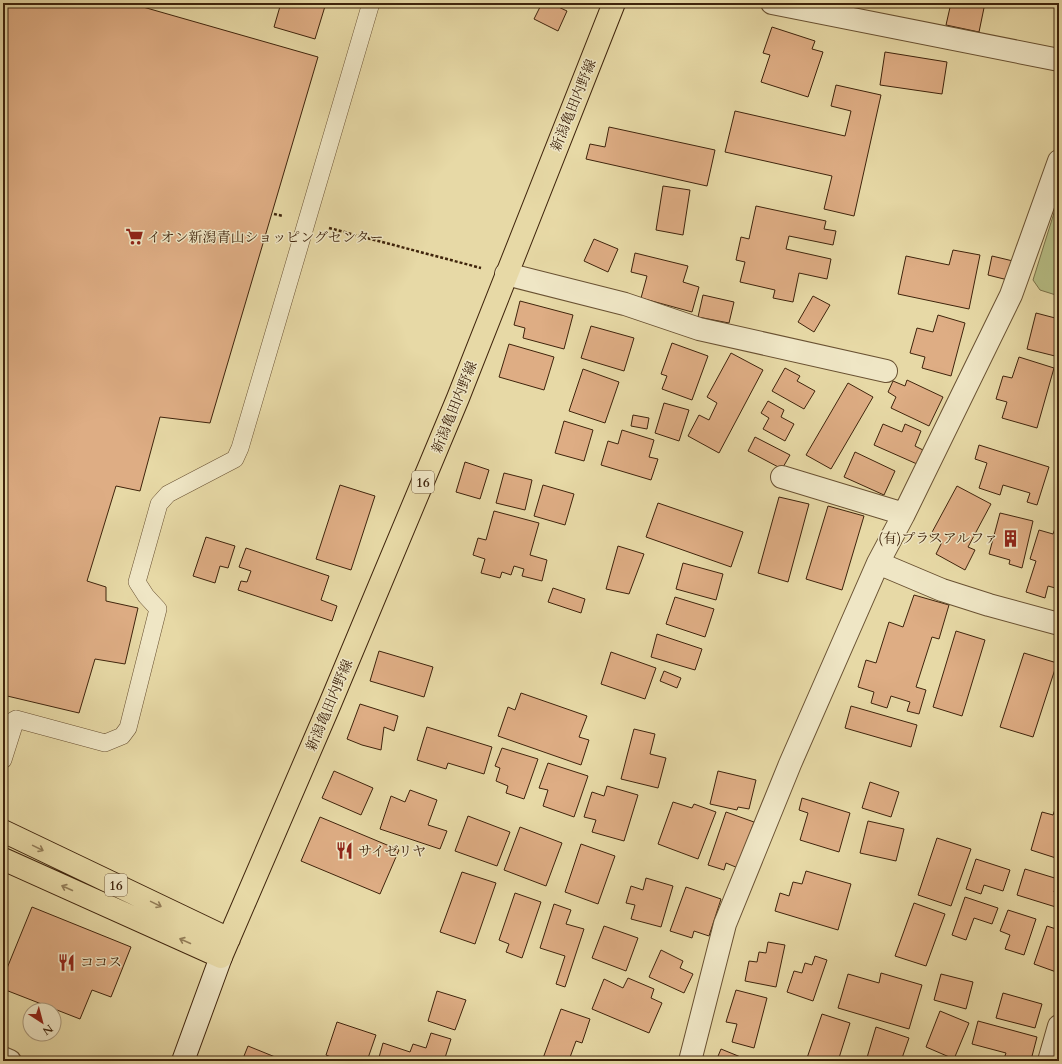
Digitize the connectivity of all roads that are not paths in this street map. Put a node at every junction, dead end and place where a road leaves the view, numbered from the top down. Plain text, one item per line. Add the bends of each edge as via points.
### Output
1 (371, 3) edge
2 (614, 3) edge
3 (772, 3) edge
4 (1059, 60) edge
5 (1059, 162) edge
6 (506, 274) junction
7 (886, 371) dead end
8 (782, 477) dead end
9 (904, 514) junction
10 (878, 563) junction
11 (1059, 624) edge
12 (10, 723) edge
13 (3, 760) edge
14 (3, 831) edge
15 (3, 859) edge
16 (225, 948) junction
17 (1059, 1026) edge
18 (3, 1058) edge
19 (10, 1061) edge
20 (183, 1061) edge
21 (690, 1061) edge
22 (1049, 1061) edge

1 - 12 lane via 240,448 235,459 168,494 160,504 137,582 158,609 128,728 122,736 105,743
2 - 6 main road, 新潟亀田内野線 / 16
3 - 4 street
5 - 9 street via 1011,295
6 - 7 street via 626,304 699,328
6 - 16 main road, 新潟亀田内野線 / 16 via 458,398
8 - 9 street
9 - 10 street
10 - 11 street via 949,592
10 - 21 street via 790,764 725,924
12 - 13 lane
14 -> 16 main road, 16
16 -> 15 main road, 16
16 - 20 street
17 - 22 street
18 - 19 street

